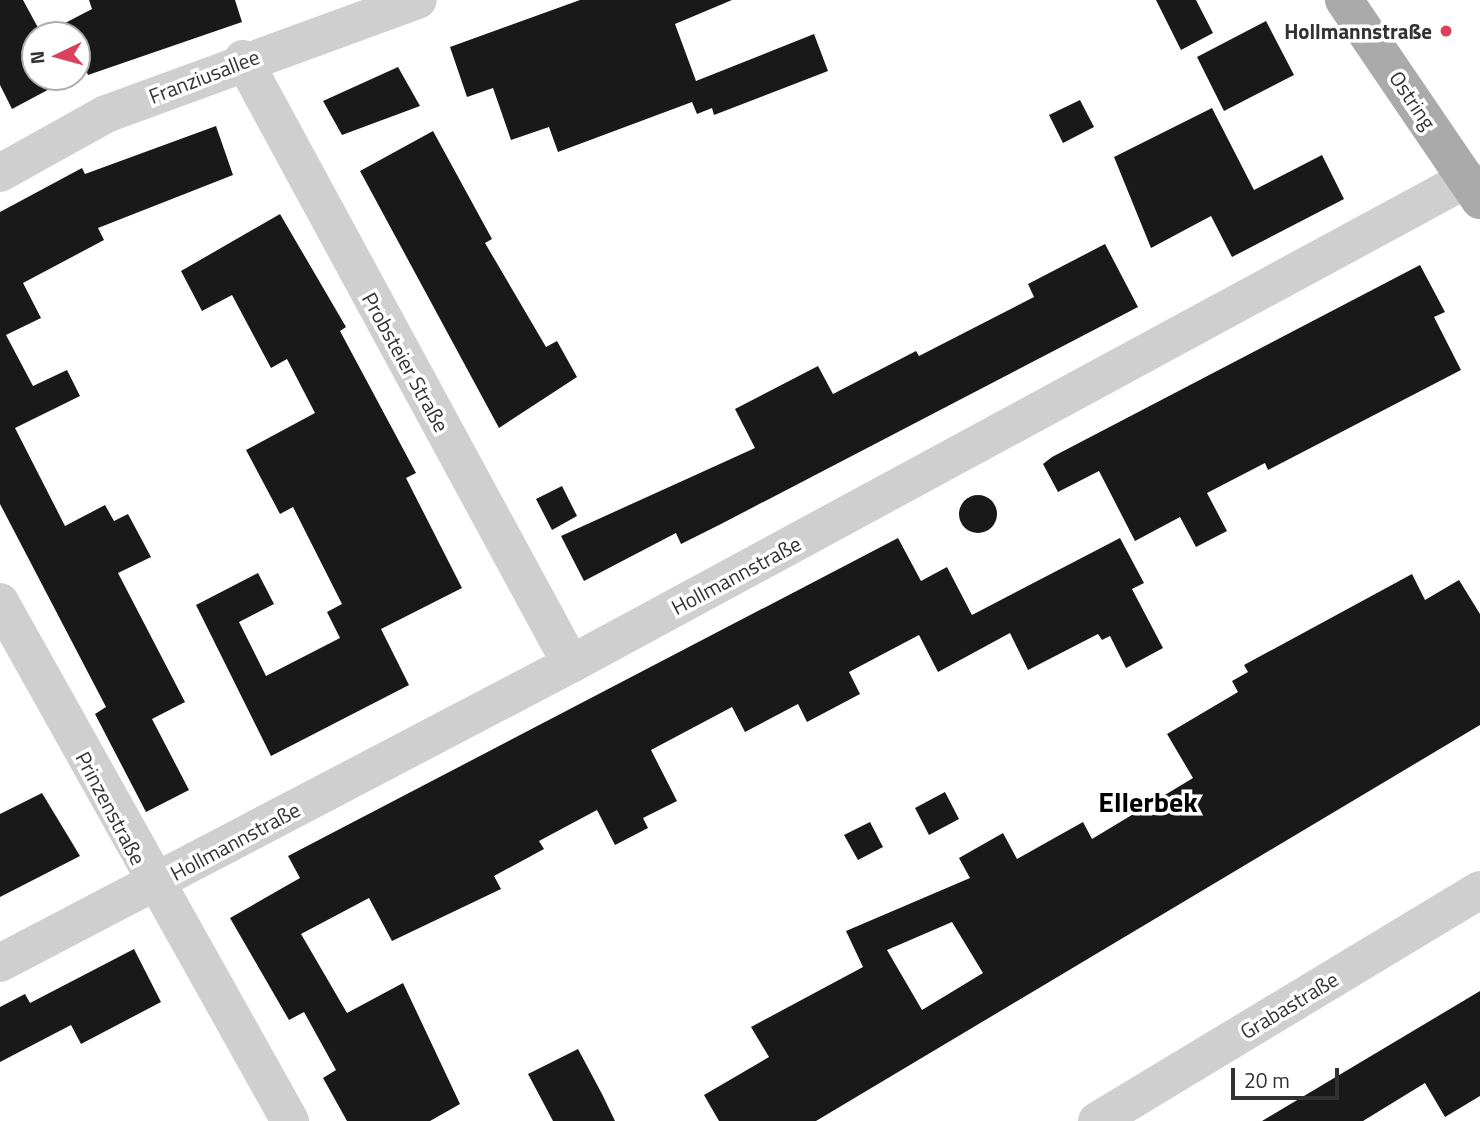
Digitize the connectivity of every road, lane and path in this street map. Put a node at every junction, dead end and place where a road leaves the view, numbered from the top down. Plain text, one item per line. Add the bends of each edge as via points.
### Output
1 (418, 0) edge
2 (1345, 0) edge
3 (243, 59) junction
4 (0, 173) edge
5 (1474, 190) edge
6 (0, 602) edge
7 (571, 664) junction
8 (152, 884) junction
9 (1480, 890) edge
10 (0, 962) edge
11 (290, 1121) edge
12 (1097, 1121) edge

1 - 3 street, Franziusallee
2 - 5 main road, Ostring
3 - 4 street, Franziusallee via 106,114
3 - 7 street, Probsteier Straße
5 - 7 street, Hollmannstraße
6 - 8 street, Prinzenstraße
7 - 8 street, Hollmannstraße
8 - 10 street, Hollmannstraße
8 - 11 street, Prinzenstraße
9 - 12 street, Grabastraße

